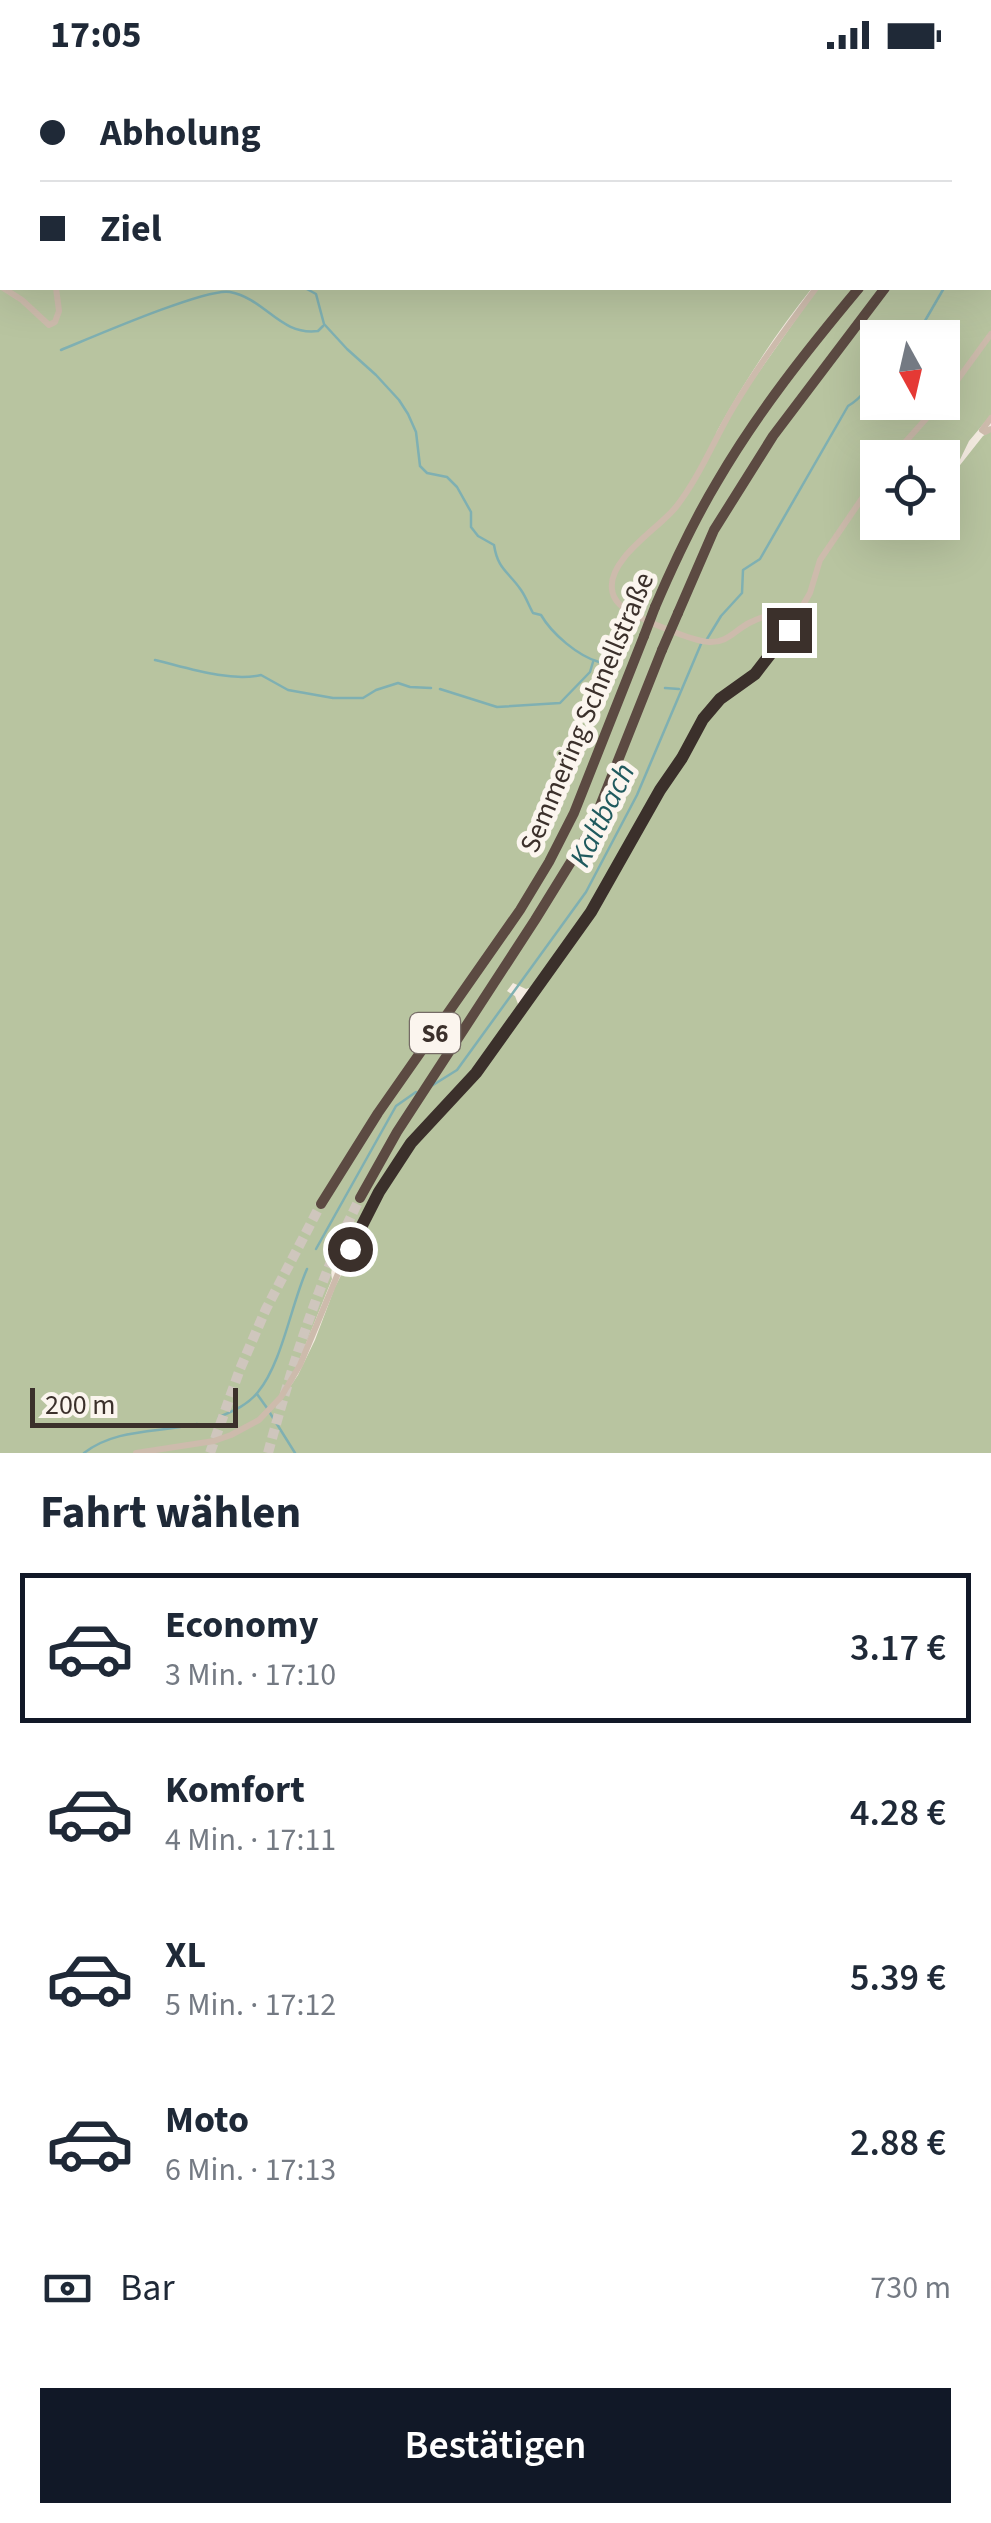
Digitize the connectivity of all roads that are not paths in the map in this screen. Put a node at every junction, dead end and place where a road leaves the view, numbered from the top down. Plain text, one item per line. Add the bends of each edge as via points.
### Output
1 (6, 290) edge
2 (56, 290) edge
3 (814, 290) edge
4 (857, 290) edge
5 (884, 290) edge
6 (991, 334) edge
7 (960, 377) edge
8 (991, 418) edge
9 (926, 420) edge
10 (991, 429) edge
11 (907, 440) edge
12 (860, 501) edge
13 (800, 611) junction
14 (360, 1198) tunnel mouth
15 (321, 1204) tunnel mouth
16 (136, 1453) edge

1 - 2 street via 49,324 59,311
3 - 13 street via 734,406 684,497 614,573 612,591 631,613 711,642 770,615
4 - 15 highway, Semmering Schnellstraße / S6, bridge via 716,483 670,571 549,862
5 - 14 highway, Semmering Schnellstraße / S6, bridge via 714,530 590,831
6 - 7 street
8 - 10 street via 982,430
9 - 11 street
12 - 13 street via 820,560
13 - 16 street via 755,674 713,706 591,912 476,1073 394,1169 281,1397 231,1435

